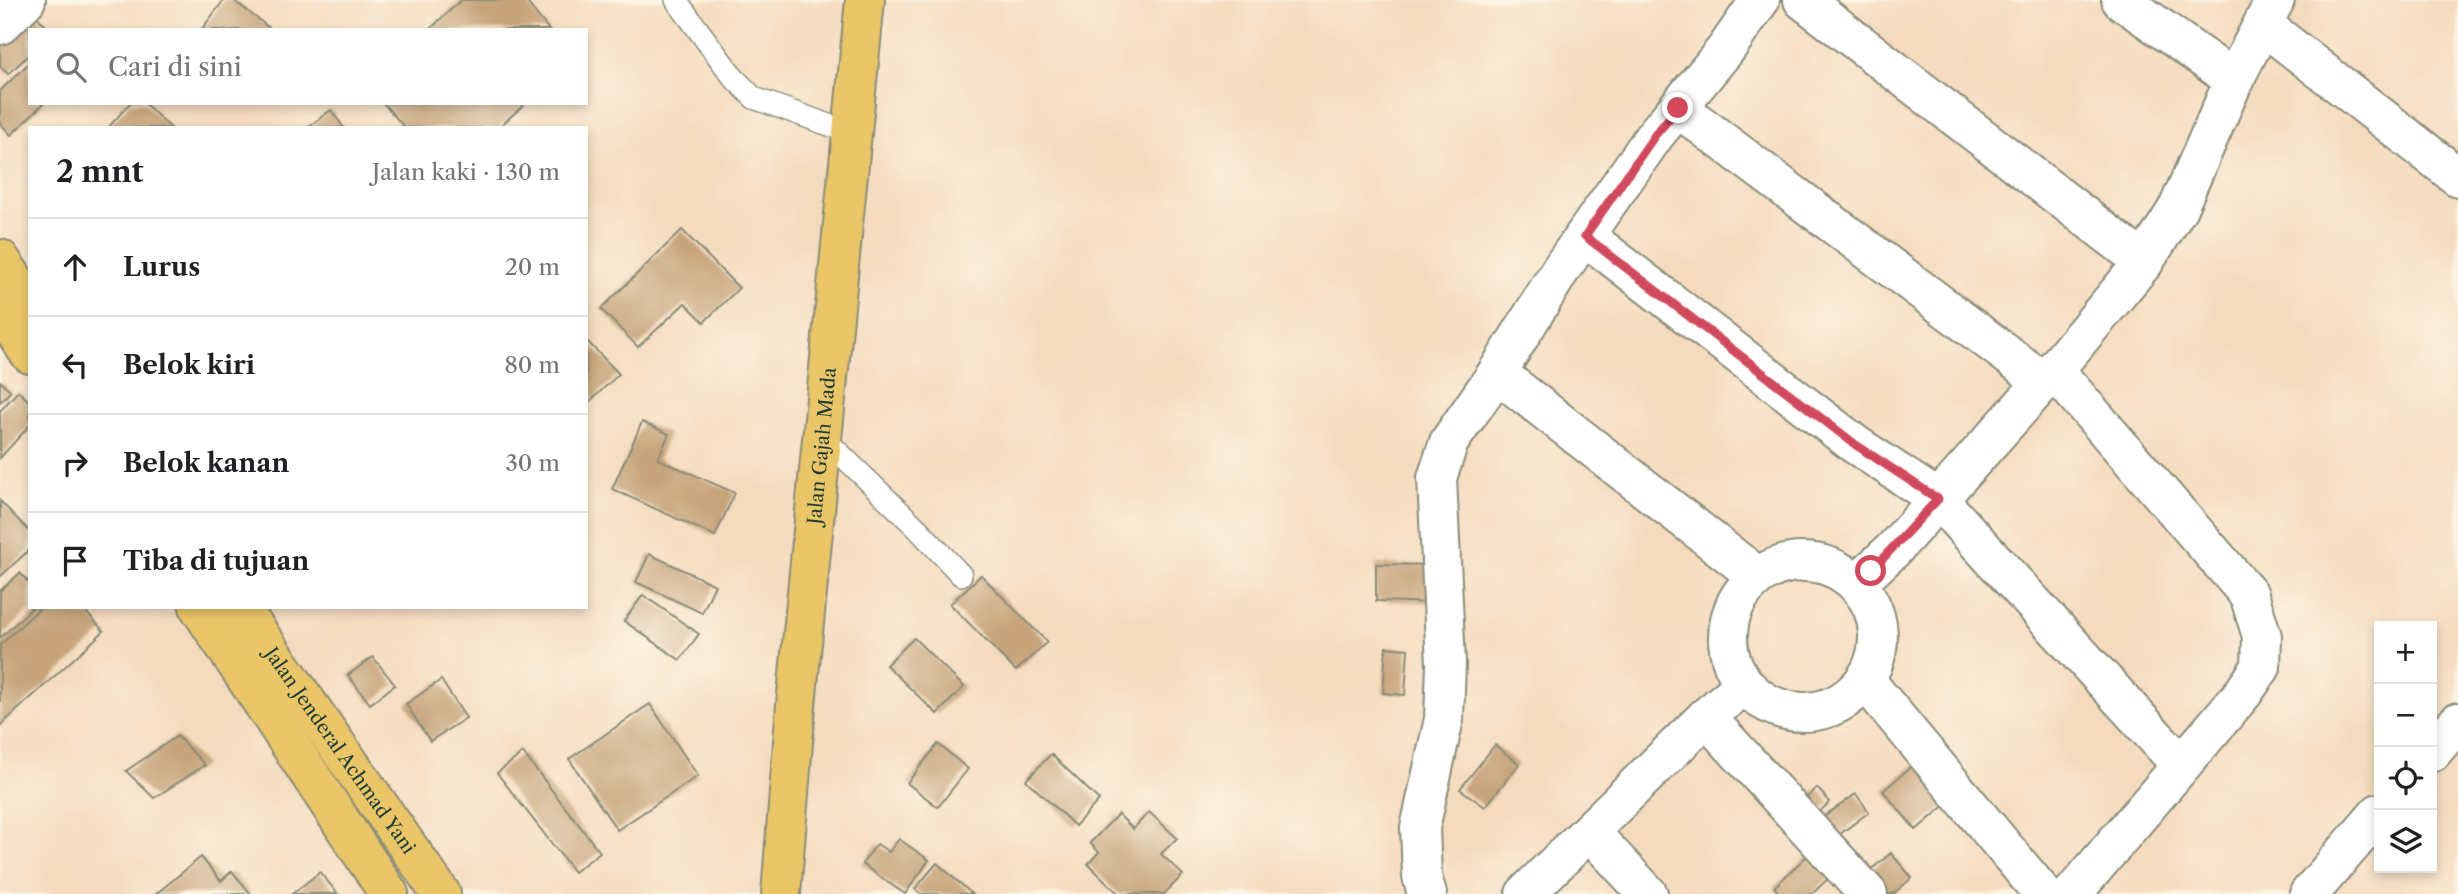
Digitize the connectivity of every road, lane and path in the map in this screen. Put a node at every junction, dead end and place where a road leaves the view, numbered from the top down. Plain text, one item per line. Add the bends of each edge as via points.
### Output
1 (26, 0) edge
2 (676, 0) edge
3 (865, 0) edge
4 (1760, 0) edge
5 (1803, 0) edge
6 (2120, 0) edge
7 (2269, 12) edge
8 (0, 25) edge
9 (2234, 80) junction
10 (1678, 108) junction
11 (854, 134) junction
12 (2456, 172) edge
13 (1585, 236) junction
14 (0, 259) edge
15 (2144, 262) junction
16 (28, 300) edge
17 (0, 310) edge
18 (28, 351) edge
19 (1497, 373) junction
20 (2049, 376) junction
21 (824, 438) junction
22 (1938, 499) junction
23 (961, 575) dead end
24 (1757, 576) junction
25 (1856, 584) junction
26 (200, 609) edge
27 (241, 609) edge
28 (1865, 680) junction
29 (1744, 685) junction
30 (1706, 717) junction
31 (2458, 722) edge
32 (2436, 747) edge
33 (2181, 765) junction
34 (2374, 819) edge
35 (1590, 832) junction
36 (390, 894) edge
37 (441, 894) edge
38 (781, 894) edge
39 (1427, 894) edge
40 (1525, 894) edge
41 (1648, 894) edge
42 (1868, 894) edge
43 (2043, 894) edge
44 (2072, 894) edge
45 (2309, 894) edge

1 - 8 street
2 - 11 lane via 754,98
3 - 11 main road, Jalan Gajah Mada
4 - 10 street
5 - 15 street
6 - 9 street
7 - 9 street
7 - 12 street
9 - 15 street via 2178,208
10 - 13 street
10 - 20 street
11 - 21 main road, Jalan Gajah Mada
13 - 19 street
13 - 22 street via 1856,445
14 - 16 main road
15 - 20 street
17 - 18 main road
19 - 24 street
19 - 39 street via 1449,442 1437,478 1446,664 1444,719 1420,828
20 - 22 street
20 - 33 street via 2249,595 2262,636 2261,667
21 - 23 lane
21 - 38 main road, Jalan Gajah Mada
22 - 25 street via 1894,550
22 - 33 street
24 - 25 street via 1781,565 1808,562 1835,569
24 - 29 street via 1737,599 1728,628 1730,658
25 - 28 street via 1871,606 1878,631 1876,656
26 - 36 main road
27 - 37 main road, Jalan Jenderal Achmad Yani
28 - 29 street via 1840,703 1806,713 1772,706
28 - 43 street
29 - 30 street
30 - 35 street
30 - 42 street
31 - 32 street
33 - 44 street
34 - 45 street
35 - 40 street
35 - 41 street

